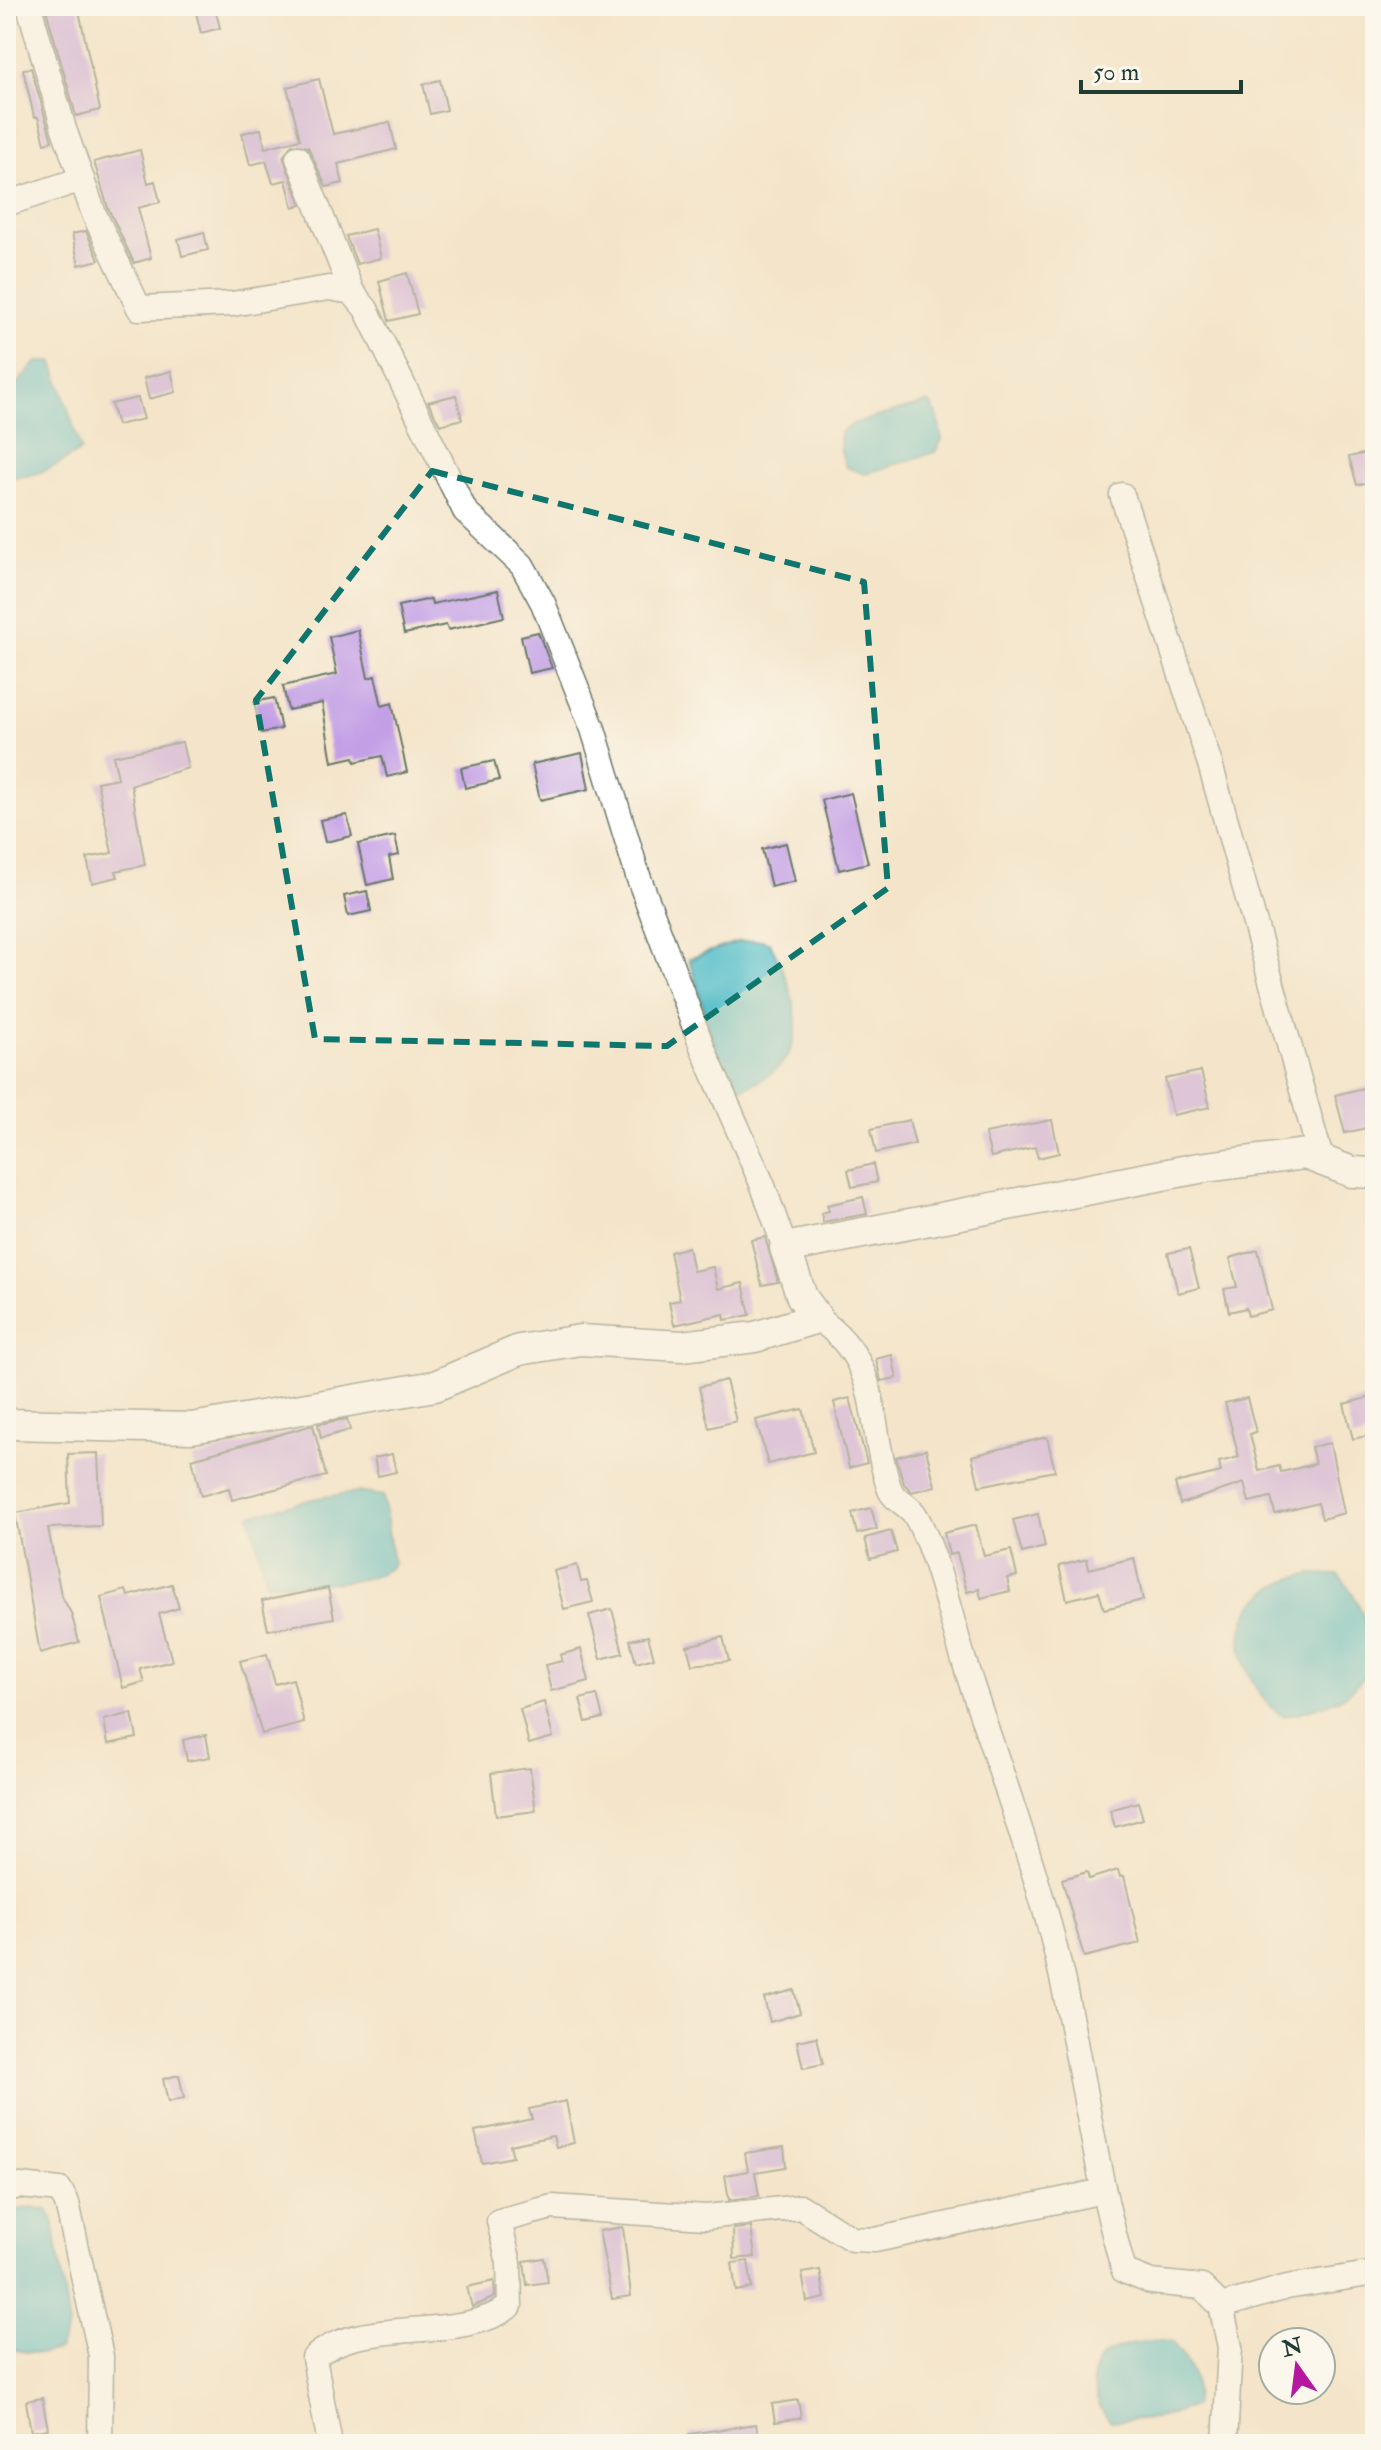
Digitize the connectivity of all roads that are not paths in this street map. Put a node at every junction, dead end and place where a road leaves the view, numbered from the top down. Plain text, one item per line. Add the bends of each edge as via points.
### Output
1 (29, 6) edge
2 (298, 158) dead end
3 (82, 179) junction
4 (6, 204) edge
5 (352, 292) junction
6 (1122, 495) dead end
7 (1321, 1158) junction
8 (1375, 1173) edge
9 (785, 1248) junction
10 (817, 1318) junction
11 (6, 1424) edge
12 (6, 2189) edge
13 (1103, 2191) junction
14 (1375, 2273) edge
15 (1221, 2306) junction
16 (100, 2444) edge
17 (330, 2444) edge
18 (1225, 2444) edge

1 - 3 street
2 - 5 street
3 - 4 street
3 - 5 street via 139,308 232,304 329,288
5 - 9 street via 366,309 465,511 522,565 543,603 593,729 638,876
6 - 7 street via 1210,764
7 - 8 street via 1352,1172
7 - 9 street via 1305,1154 1199,1168
9 - 10 street via 802,1297
10 - 11 street via 755,1337 682,1346 580,1340 519,1350 435,1386 192,1428
10 - 13 street via 856,1352 890,1493 914,1513 934,1559 1047,1918
12 - 16 street via 60,2190 67,2203 101,2356
13 - 15 street via 1124,2271 1151,2282 1202,2287
13 - 17 street via 875,2240 852,2239 801,2207 706,2217 552,2207 508,2216 499,2221 509,2263 510,2306 495,2318 381,2334 324,2349 314,2358
14 - 15 street via 1287,2287
15 - 18 street via 1230,2347

